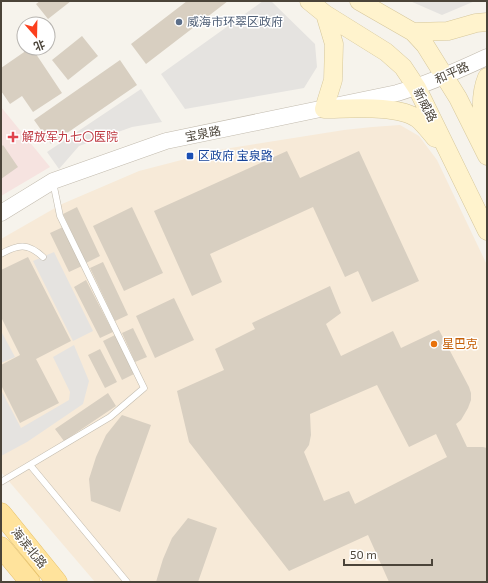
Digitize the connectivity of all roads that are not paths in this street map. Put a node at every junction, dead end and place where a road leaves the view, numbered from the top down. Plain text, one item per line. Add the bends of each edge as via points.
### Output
1 (309, 1) edge
2 (359, 1) edge
3 (325, 14) junction
4 (487, 22) edge
5 (413, 32) junction
6 (487, 34) edge
7 (487, 57) edge
8 (446, 77) junction
9 (487, 77) edge
10 (417, 88) junction
11 (324, 109) junction
12 (487, 148) edge
13 (449, 153) junction
14 (487, 156) edge
15 (53, 181) junction
16 (1, 214) edge
17 (487, 231) edge
18 (1, 254) edge
19 (43, 257) dead end
20 (30, 465) junction
21 (1, 482) edge
22 (1, 514) edge
23 (1, 546) edge
24 (30, 582) edge
25 (57, 582) edge
26 (127, 582) edge

1 - 3 main road, 新威路
2 - 5 main road
3 - 10 main road, 新威路 via 386,52 403,67
3 - 11 main road via 334,44 332,80
4 - 5 main road via 448,31
5 - 6 main road via 449,39
5 - 8 main road
7 - 8 street, 和平路
8 - 10 street, 和平路
8 - 14 main road
9 - 12 main road via 482,91 482,115
10 - 11 street, 宝泉路
10 - 13 main road, 新威路
11 - 13 main road via 379,109 408,114 418,119
11 - 15 street, 宝泉路 via 166,141
13 - 17 main road, 新威路
15 - 16 street, 宝泉路
15 - 20 lane via 60,216 144,388 110,417
18 - 19 lane via 11,248 24,246 35,250
20 - 21 lane
20 - 26 lane
22 - 25 main road, 海滨北路
23 - 24 main road, 海滨北路

